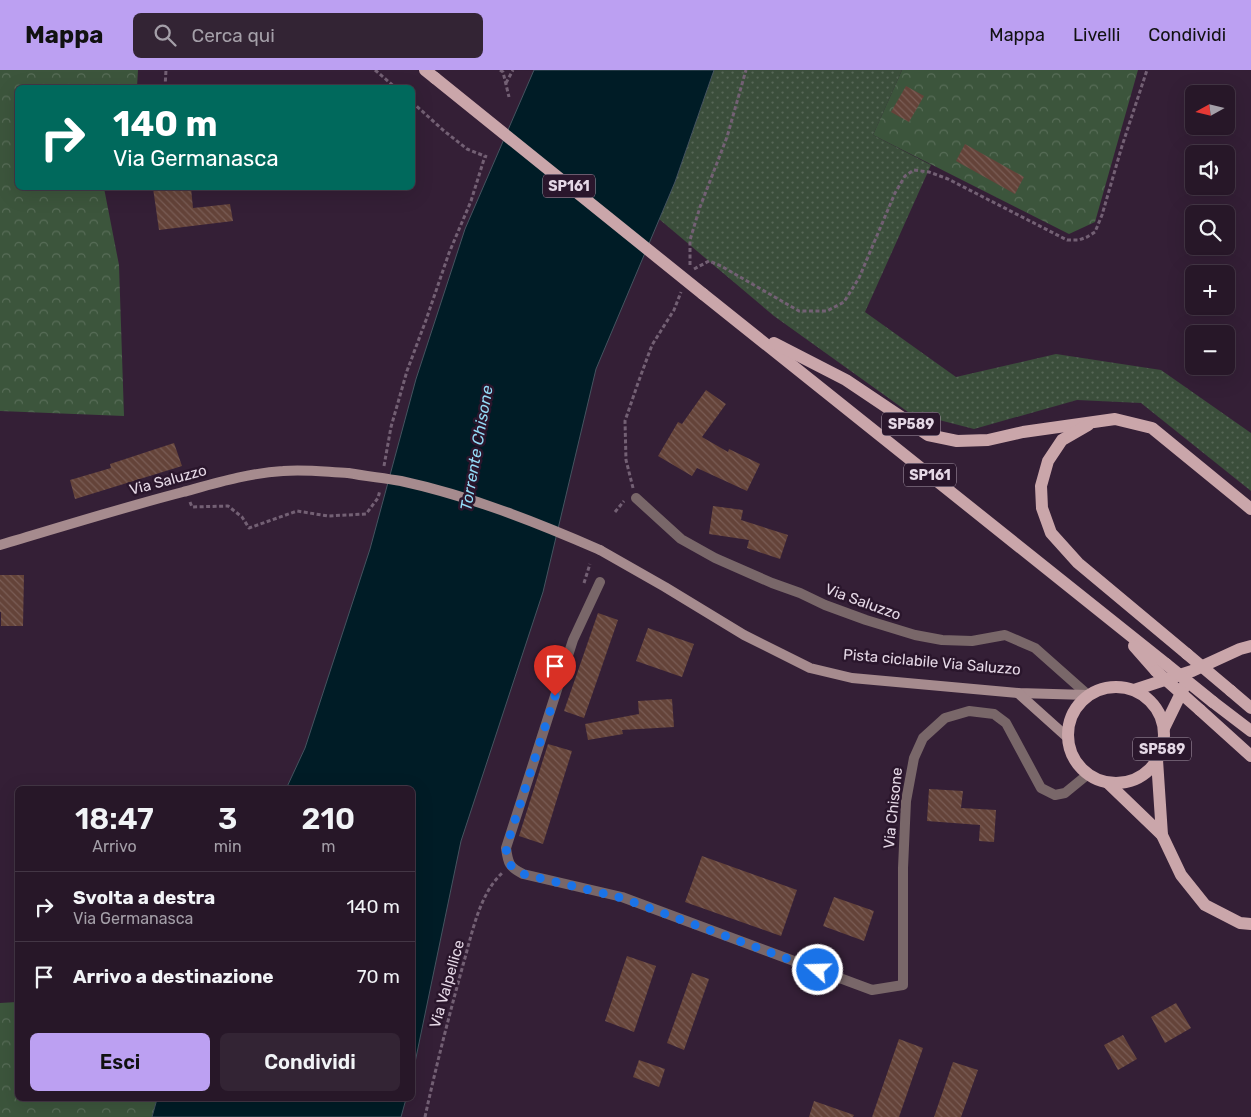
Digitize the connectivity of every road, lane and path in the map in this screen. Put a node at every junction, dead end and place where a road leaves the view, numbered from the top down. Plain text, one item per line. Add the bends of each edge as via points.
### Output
1 (166, 70) edge
2 (375, 70) edge
3 (425, 70) edge
4 (500, 70) edge
5 (513, 70) edge
6 (1147, 70) edge
7 (506, 84) junction
8 (165, 85) edge
9 (392, 85) edge
10 (509, 98) dead end
11 (415, 105) edge
12 (690, 272) dead end
13 (747, 329) junction
14 (1096, 421) junction
15 (383, 471) dead end
16 (380, 489) dead end
17 (186, 491) junction
18 (636, 498) dead end
19 (1251, 509) edge
20 (0, 545) edge
21 (600, 582) dead end
22 (1251, 637) edge
23 (1245, 647) edge
24 (1161, 667) junction
25 (1192, 671) junction
26 (1134, 690) junction
27 (1018, 693) junction
28 (1088, 695) junction
29 (1251, 708) edge
30 (1164, 728) junction
31 (1251, 731) edge
32 (1067, 737) junction
33 (1251, 756) edge
34 (1157, 760) junction
35 (1087, 775) junction
36 (1108, 783) junction
37 (1162, 835) junction
38 (510, 866) junction
39 (1251, 924) edge
40 (425, 1117) edge

1 - 8 path
2 - 9 path
3 - 13 main road, SP161, bridge
4 - 7 path
5 - 7 path
6 - 12 path via 1102,215 1095,232 1087,237 1067,240 948,179 914,170 905,176 895,193 859,278 844,302 827,311 800,311 709,261
7 - 10 path
11 - 15 path via 468,149 486,157 407,371
13 - 14 main road, SP589 via 846,380 928,435 957,441 988,440
13 - 24 main road, SP161 via 1113,621
14 - 19 main road, SP589 via 1115,419 1152,428
14 - 29 main road, SP589, bridge via 1062,440 1048,461 1041,486 1042,508 1051,534 1078,563
16 - 17 path via 378,498 366,514 328,516 297,511 249,528 242,517 228,506 192,507
17 - 20 main road, Via Saluzzo
17 - 27 main road, Via Saluzzo, bridge via 256,474 283,471 348,473 401,481 516,515 600,550 744,635 810,668 852,678
18 - 28 street, Via Saluzzo via 681,539 772,583 866,620 915,635 972,641 1005,635 1035,648
21 - 38 street via 573,640 509,838 506,848
22 - 23 main road
23 - 25 main road
24 - 31 main road, SP161, bridge
24 - 33 main road, bridge via 1200,710
25 - 26 main road
25 - 30 main road, SP589
26 - 28 main road via 1119,686 1102,688
26 - 30 main road, SP589 via 1148,699
27 - 28 main road, Via Saluzzo
27 - 32 main road
28 - 32 main road via 1076,706 1069,721
30 - 34 main road, SP589
32 - 35 main road via 1070,752
34 - 36 main road, SP589 via 1136,779 1122,784
34 - 37 main road, SP589
35 - 36 main road, SP589
35 - 38 street, Via Chisone via 1065,793 1055,794 1041,788 1006,723 994,714 969,710 945,718 923,738 914,758 906,801 903,985 872,990 622,898 523,874
36 - 37 main road, SP589
37 - 39 main road, SP589 via 1181,875 1204,905 1240,923
38 - 40 path, Via Valpellice via 487,892 478,914 443,1038

